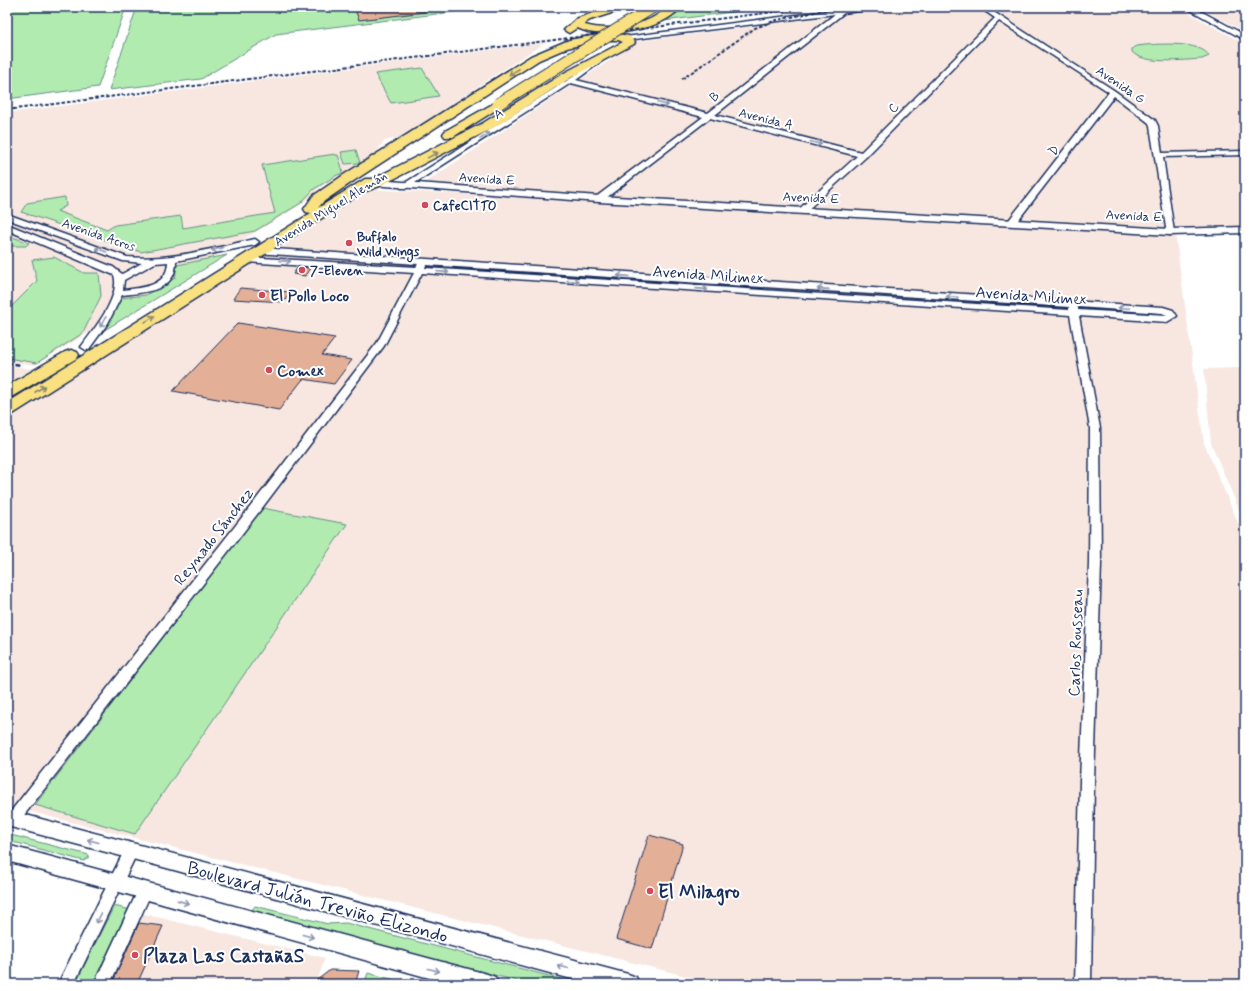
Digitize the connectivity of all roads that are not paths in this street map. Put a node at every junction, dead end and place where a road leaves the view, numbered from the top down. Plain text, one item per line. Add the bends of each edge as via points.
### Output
1 (620, 7) edge
2 (643, 7) edge
3 (653, 7) edge
4 (676, 7) edge
5 (874, 7) edge
6 (982, 7) edge
7 (1188, 7) edge
8 (842, 11) junction
9 (658, 18) junction
10 (999, 18) junction
11 (578, 22) junction
12 (652, 30) junction
13 (667, 34) junction
14 (1245, 38) edge
15 (633, 39) junction
16 (535, 58) junction
17 (603, 58) junction
18 (578, 77) junction
19 (570, 81) junction
20 (1113, 92) junction
21 (494, 103) junction
22 (712, 113) junction
23 (799, 131) junction
24 (793, 137) junction
25 (869, 149) junction
26 (1245, 153) edge
27 (863, 155) junction
28 (1158, 155) junction
29 (375, 183) junction
30 (404, 186) junction
31 (360, 189) junction
32 (599, 199) junction
33 (311, 209) junction
34 (801, 210) junction
35 (7, 216) edge
36 (1012, 222) junction
37 (7, 228) edge
38 (1245, 230) edge
39 (1170, 232) junction
40 (55, 233) junction
41 (39, 240) junction
42 (84, 244) junction
43 (257, 247) junction
44 (68, 252) junction
45 (172, 258) junction
46 (246, 259) junction
47 (154, 261) junction
48 (422, 267) junction
49 (120, 279) junction
50 (118, 293) junction
51 (1074, 309) junction
52 (86, 347) junction
53 (7, 393) edge
54 (7, 410) edge
55 (10, 818) edge
56 (12, 855) edge
57 (123, 867) junction
58 (146, 891) junction
59 (66, 984) edge
60 (102, 984) edge
61 (487, 984) edge
62 (628, 984) edge
63 (1083, 984) edge

1 - 11 highway
2 - 21 highway, Avenida Miguel Alemán
3 - 21 highway, Avenida Miguel Alemán, bridge
4 - 9 highway
5 - 8 street
6 - 10 street, Avenida G
7 - 14 street
8 - 13 street
8 - 22 street, B
9 - 11 highway via 638,26 600,30 584,28 579,26
9 - 12 highway
10 - 20 street, Avenida G
10 - 25 street, C
11 - 16 highway via 555,45
12 - 13 street
12 - 15 highway
13 - 15 street
15 - 16 highway via 613,37 575,41
15 - 17 highway
16 -> 33 highway via 337,186 318,199
17 - 18 street, A
29 -> 17 highway via 487,126 568,75
18 - 19 street, A
18 - 22 street, Avenida A
19 -> 22 street, Avenida A
30 -> 19 street, A
20 - 28 street, Avenida G via 1152,122
20 - 36 street, D
21 - 31 highway, Avenida Miguel Alemán
21 - 33 highway, Avenida Miguel Alemán
22 - 23 street, Avenida A
22 - 24 street, Avenida A
22 - 32 street, B
23 - 24 street
23 - 25 street, Avenida A
24 -> 27 street, Avenida A
25 - 27 street, C
26 - 28 street
27 - 34 street, C
28 - 39 street, Avenida G
29 - 30 main road, Avenida E
29 - 31 highway
30 - 32 main road, Avenida E
31 - 43 highway, Avenida Miguel Alemán
32 - 34 main road, Avenida E
33 - 43 highway, Avenida Miguel Alemán
34 - 36 main road, Avenida E
35 - 40 street, Avenida Acros
36 - 39 main road, Avenida E
37 - 41 street, Avenida Acros
38 - 39 main road, Avenida E
40 - 41 street
40 - 42 street, Avenida Acros
41 - 44 street, Avenida Acros
42 - 44 street
47 -> 42 street, Avenida Acros via 126,259
43 -> 45 street, Avenida Acros
43 - 46 highway, Avenida Miguel Alemán
43 - 48 street, Avenida Milimex
43 - 52 highway, Avenida Miguel Alemán
44 - 49 street, Avenida Acros via 110,269 118,274
45 - 47 street, Avenida Acros
45 - 50 street via 168,279 145,289
46 -> 48 street, Avenida Milimex
54 -> 46 highway, Avenida Miguel Alemán
47 - 49 street
48 - 51 street, Avenida Milimex
48 - 55 street, Reynado Sánchez via 381,344 258,505
49 - 50 street
50 -> 52 street via 98,332
51 -> 51 street, Avenida Milimex via 1167,319 1172,317 1172,314 1163,310
51 - 63 street, Carlos Rousseau via 1095,436 1095,564
52 - 53 highway, Avenida Miguel Alemán
57 -> 55 main road, Boulevard Julián Treviño Elizondo
56 - 57 main road, Boulevard Julián Treviño Elizondo
57 - 58 main road, Boulevard Julián Treviño Elizondo
57 -> 59 street
62 -> 57 main road, Boulevard Julián Treviño Elizondo via 232,877
58 - 60 street
58 -> 61 main road, Boulevard Julián Treviño Elizondo

